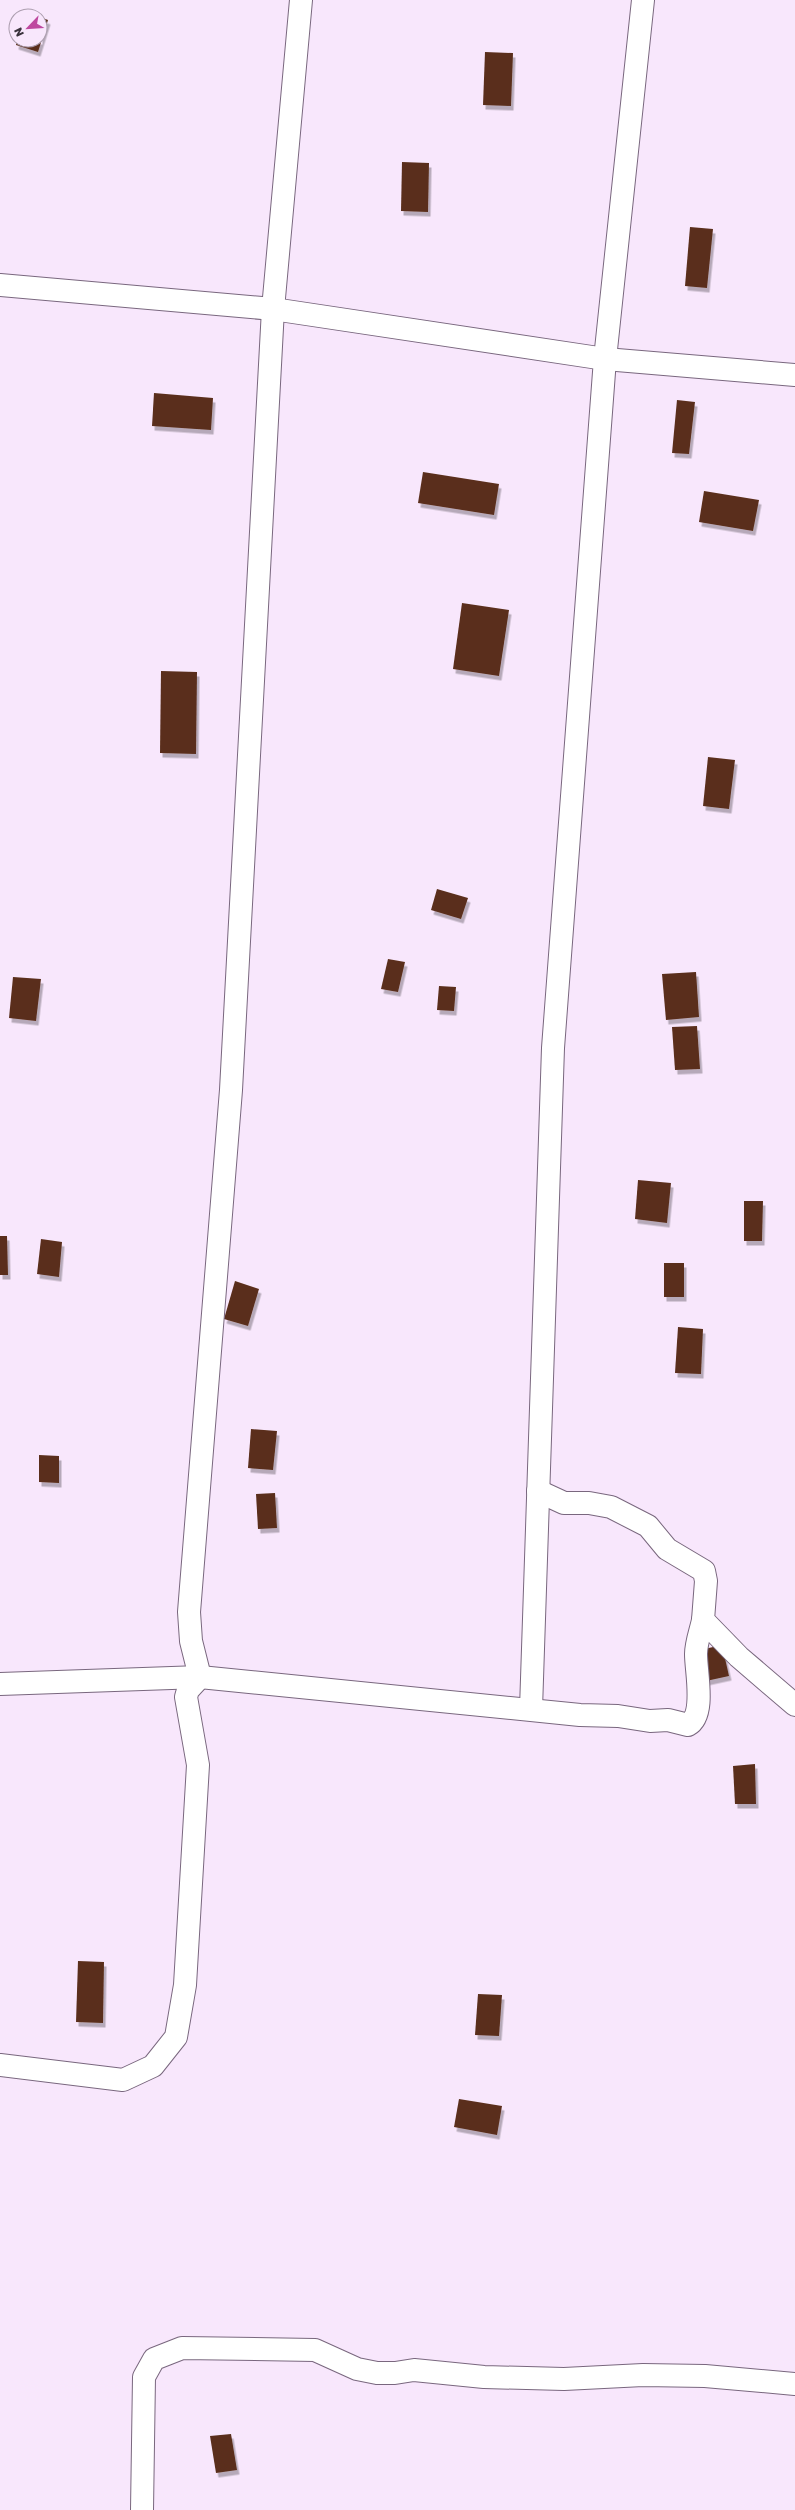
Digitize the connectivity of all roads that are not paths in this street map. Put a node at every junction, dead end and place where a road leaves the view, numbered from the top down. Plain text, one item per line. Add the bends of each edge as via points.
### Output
1 (301, 0) edge
2 (643, 0) edge
3 (0, 285) edge
4 (273, 309) junction
5 (605, 359) junction
6 (795, 375) edge
7 (538, 1491) junction
8 (703, 1620) junction
9 (200, 1677) junction
10 (0, 1684) edge
11 (795, 1705) edge
12 (531, 1709) junction
13 (0, 2065) edge
14 (795, 2384) edge
15 (142, 2510) edge

1 - 4 street
2 - 5 street
3 - 4 street
4 - 5 street
4 - 9 street via 231,1090 189,1612 191,1641
5 - 6 street
5 - 7 street via 553,1048
7 - 8 street via 564,1503 589,1503 611,1507 648,1526 667,1549 704,1572 706,1581
7 - 12 street
8 - 11 street via 739,1657
8 - 12 street via 696,1652 698,1710 693,1722 688,1725 668,1720 650,1721
9 - 10 street
9 - 12 street
9 - 13 street via 188,1690 186,1697 198,1765 186,1985 176,2037 153,2066 123,2080
14 - 15 street via 705,2376 643,2375 564,2379 484,2377 414,2370 377,2373 357,2369 315,2350 182,2348 154,2359 144,2377

